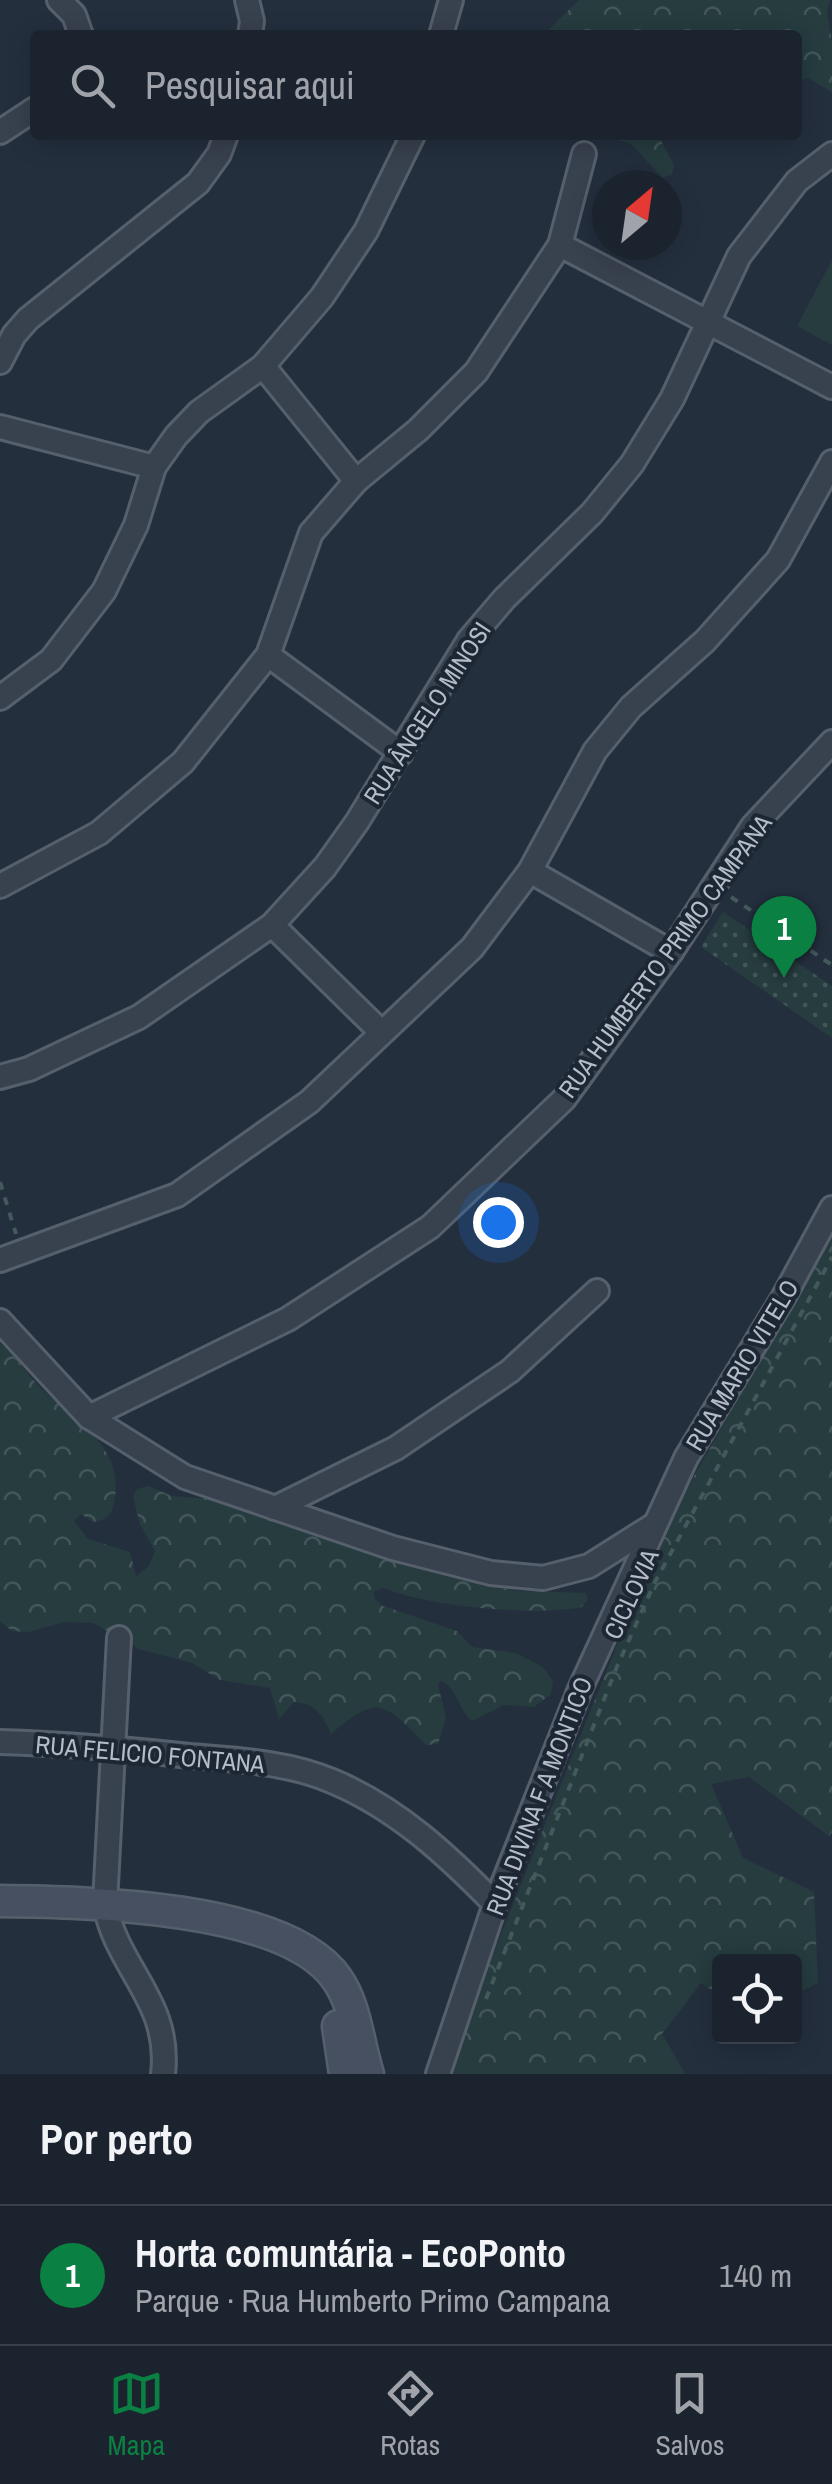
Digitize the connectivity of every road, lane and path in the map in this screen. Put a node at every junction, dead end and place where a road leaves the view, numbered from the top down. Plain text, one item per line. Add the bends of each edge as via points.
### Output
1 (247, 0) edge
2 (451, 0) edge
3 (251, 30) edge
4 (442, 30) edge
5 (30, 111) edge
6 (0, 132) edge
7 (224, 140) edge
8 (411, 140) edge
9 (584, 154) dead end
10 (832, 154) edge
11 (560, 245) junction
12 (710, 323) junction
13 (0, 362) edge
14 (263, 366) junction
15 (832, 387) edge
16 (0, 427) edge
17 (832, 462) edge
18 (154, 466) junction
19 (356, 481) junction
20 (268, 655) junction
21 (0, 698) edge
22 (832, 742) edge
23 (400, 753) junction
24 (530, 872) junction
25 (0, 886) edge
26 (714, 886) junction
27 (272, 925) junction
28 (672, 952) junction
29 (832, 965) edge
30 (380, 1031) junction
31 (0, 1077) edge
32 (0, 1182) edge
33 (832, 1208) edge
34 (11, 1257) edge
35 (832, 1258) edge
36 (597, 1290) dead end
37 (0, 1321) edge
38 (89, 1417) junction
39 (275, 1508) junction
40 (656, 1524) junction
41 (119, 1638) dead end
42 (0, 1742) edge
43 (112, 1748) junction
44 (0, 1901) edge
45 (495, 1904) junction
46 (107, 1913) junction
47 (0, 1922) edge
48 (482, 2007) dead end
49 (163, 2074) edge
50 (345, 2074) edge
51 (368, 2074) edge
52 (438, 2074) edge

1 - 3 street
2 - 4 street
5 - 6 street
7 - 13 street via 198,183 28,319
8 - 14 street via 366,231 322,297
9 - 11 street
10 - 12 street, RUA ÂNGELO MINOSI via 797,180 739,256
11 - 12 street
11 - 19 street via 476,372
12 - 15 street
12 - 23 street, RUA ÂNGELO MINOSI via 632,464 469,640
14 - 18 street via 200,412
14 - 19 street
16 - 18 street
17 - 24 street via 778,560 705,642 631,707 596,751
18 - 21 street via 136,525 104,591 51,660
19 - 20 street via 311,533
20 - 23 street
20 - 25 street via 183,762 99,832
22 - 26 street, RUA HUMBERTO PRIMO CAMPANA via 753,826
23 - 27 street, RUA ÂNGELO MINOSI via 325,867
24 - 28 street
24 - 30 street via 472,948
26 - 28 street, RUA HUMBERTO PRIMO CAMPANA
26 - 29 path
27 - 30 street
27 - 31 street, RUA ÂNGELO MINOSI via 139,1017
28 - 38 street, RUA HUMBERTO PRIMO CAMPANA via 564,1099 430,1227 288,1320
30 - 34 street via 308,1102 178,1195
32 - 34 path
33 - 40 street, RUA MARIO VITELO via 686,1458
35 - 48 path, CICLOVIA via 655,1582
36 - 39 street via 510,1371 396,1448
37 - 38 street
38 - 39 street via 186,1477
39 - 40 street via 410,1552 543,1578 590,1566
40 - 45 street, RUA DIVINA F A MONTICO via 580,1688
41 - 43 street
42 - 43 street, RUA FELICIO FONTANA
43 - 45 street, RUA FELICIO FONTANA via 276,1764 332,1780 438,1846
43 - 46 street
44 - 46 main road
45 - 52 street, RUA DIVINA F A MONTICO
46 - 47 main road
46 - 49 street via 159,2022
46 - 50 main road via 273,1953 300,1968 336,2016
46 - 51 main road via 276,1934 318,1956 339,1981

